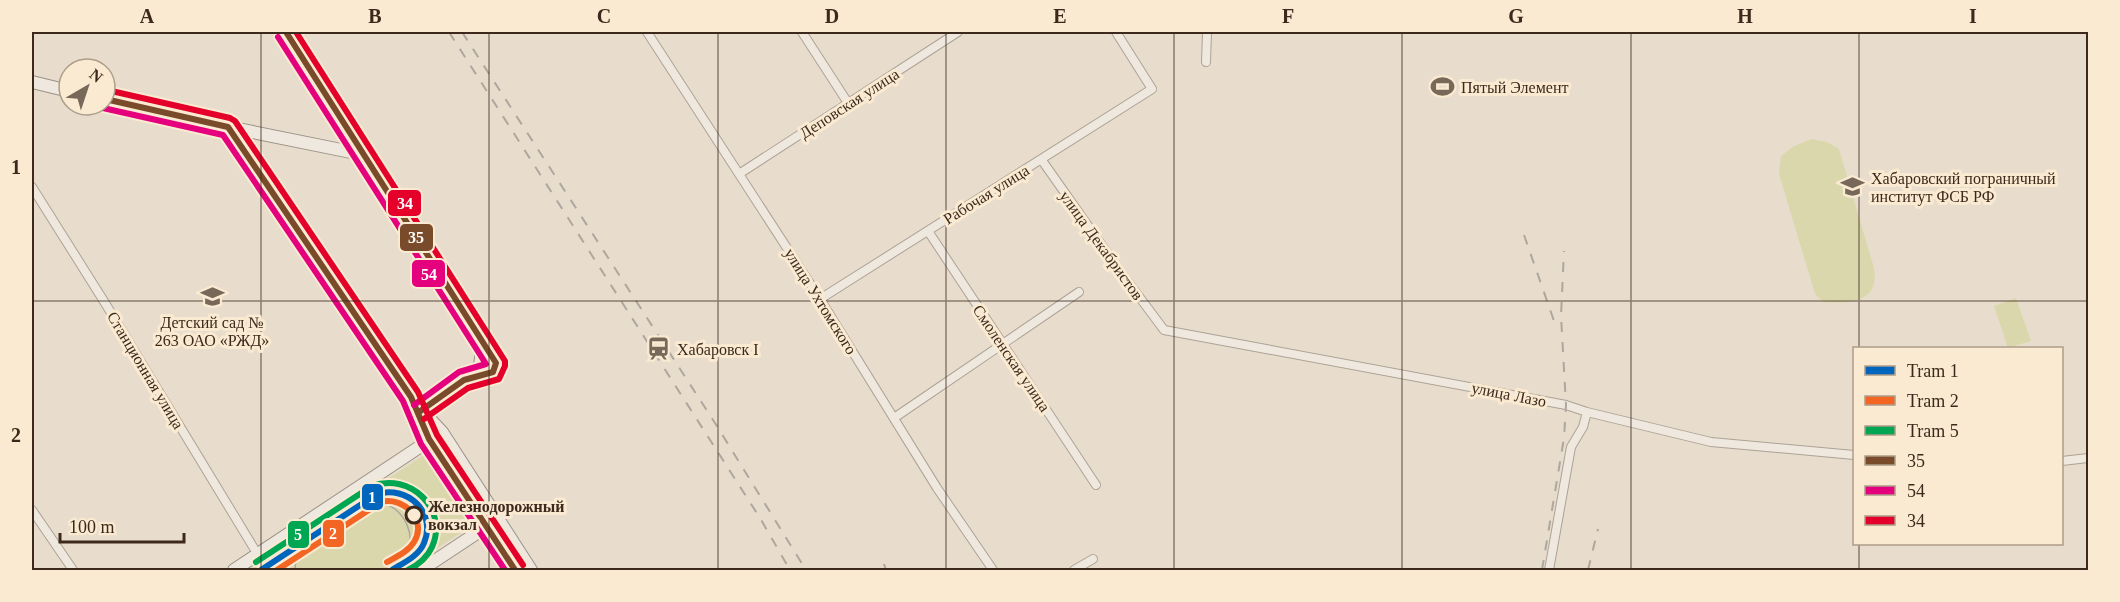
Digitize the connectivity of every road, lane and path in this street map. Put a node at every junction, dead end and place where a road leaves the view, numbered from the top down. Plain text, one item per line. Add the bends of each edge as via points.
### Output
1 (286, 32) edge
2 (647, 32) edge
3 (802, 32) edge
4 (958, 32) edge
5 (1116, 32) edge
6 (1207, 32) edge
7 (1206, 62) dead end
8 (32, 82) edge
9 (57, 88) edge
10 (117, 102) edge
11 (848, 103) junction
12 (228, 128) junction
13 (366, 155) junction
14 (1041, 159) junction
15 (739, 174) junction
16 (32, 187) edge
17 (928, 231) junction
18 (1079, 292) dead end
19 (820, 299) junction
20 (1164, 330) joint
21 (1002, 344) junction
22 (419, 412) junction
23 (1587, 412) junction
24 (894, 418) junction
25 (442, 432) junction
26 (429, 440) junction
27 (1853, 455) edge
28 (2088, 458) edge
29 (2063, 461) edge
30 (1096, 485) dead end
31 (32, 510) edge
32 (499, 519) junction
33 (487, 527) junction
34 (258, 555) junction
35 (1093, 559) dead end
36 (74, 570) edge
37 (234, 570) edge
38 (421, 570) edge
39 (515, 570) edge
40 (531, 570) edge
41 (993, 570) edge
42 (1074, 570) edge
43 (1549, 570) edge

1 - 13 street
2 - 15 street, улица Ухтомского
3 - 11 street
4 - 11 street, Деповская улица
5 - 14 street, Рабочая улица via 1152,89
6 - 7 street
8 - 9 street
10 - 12 street
11 - 15 street, Деповская улица
12 - 13 street
12 - 22 street
13 - 22 street via 474,327 483,351 477,371
14 - 17 street, Рабочая улица
14 - 20 street, улица Декабристов
15 - 19 street, улица Ухтомского
16 - 34 street, Станционная улица
17 - 19 street, Рабочая улица
17 - 21 street, Смоленская улица
18 - 21 street
19 - 24 street, улица Ухтомского
20 - 23 street, улица Лазо via 1532,398
21 - 24 street
21 - 30 street, Смоленская улица
22 - 25 street
22 - 26 street
23 - 27 street, улица Лазо via 1711,442
23 - 43 street via 1571,447
24 - 41 street, улица Ухтомского
25 - 26 street
25 - 32 street
26 - 33 street
26 - 34 street
28 - 29 street
31 - 36 street
32 - 33 street
32 - 40 street
33 - 38 street
33 - 39 street
34 - 37 street
35 - 42 street

